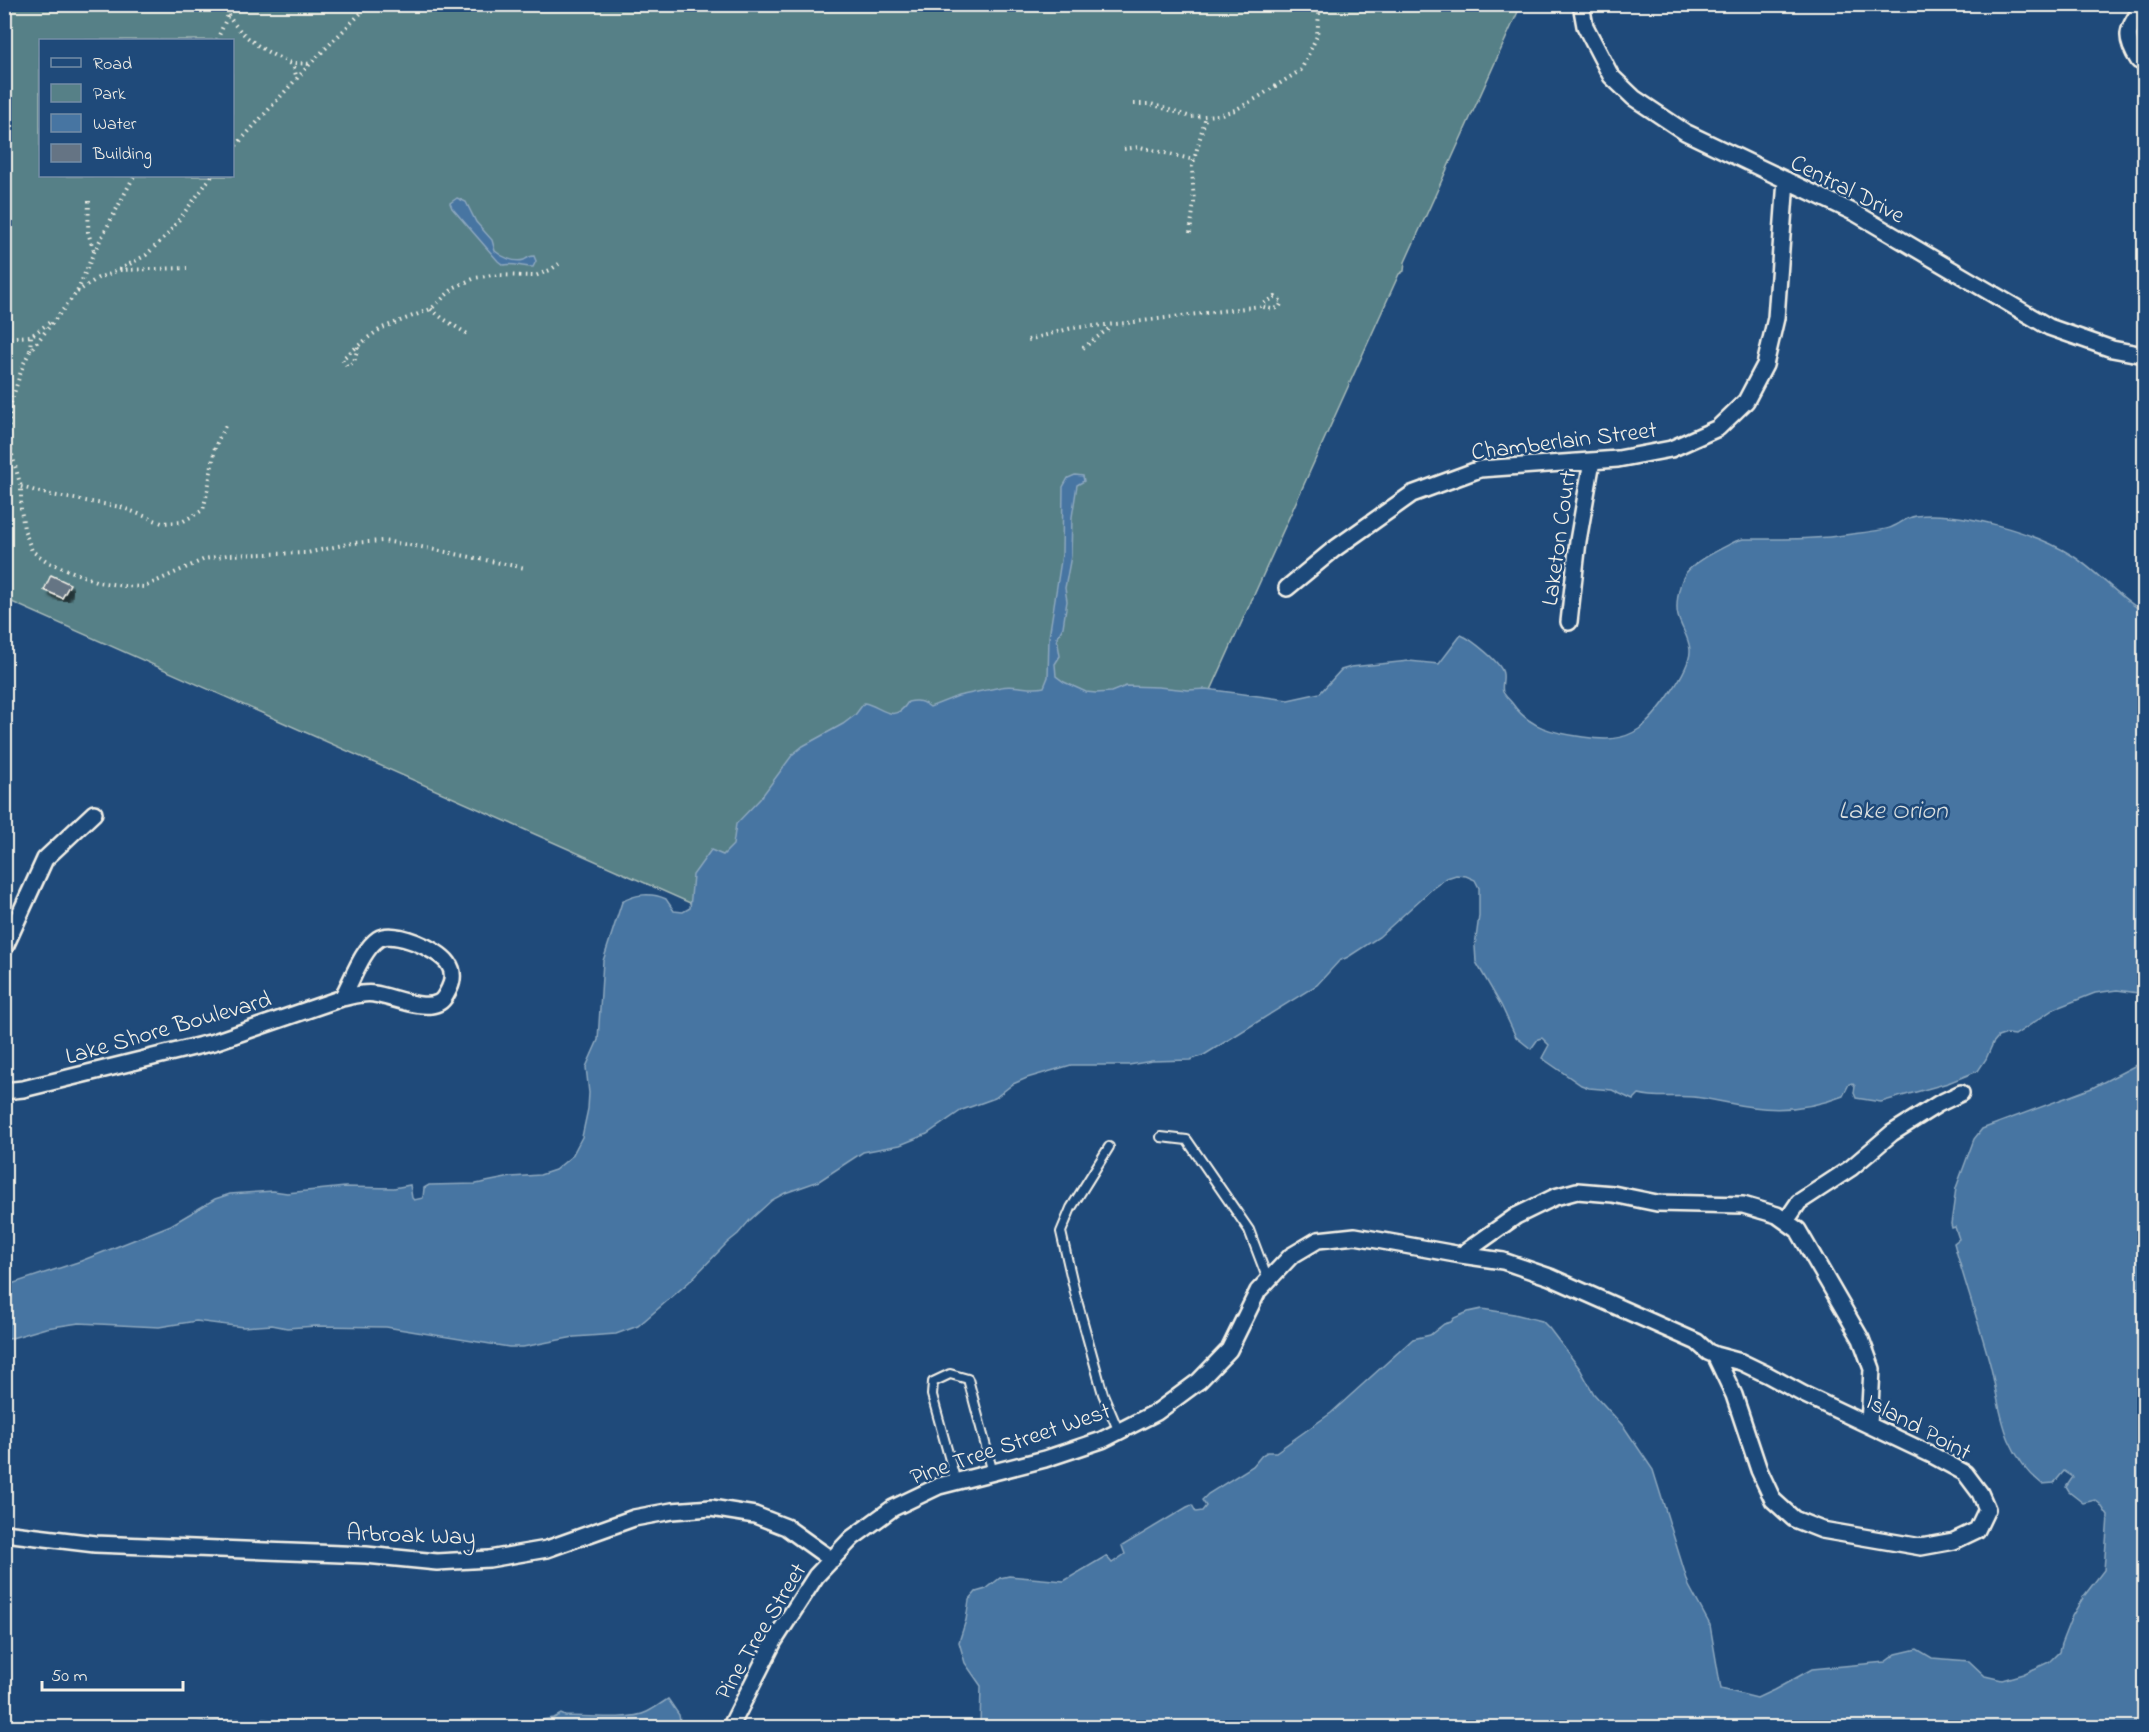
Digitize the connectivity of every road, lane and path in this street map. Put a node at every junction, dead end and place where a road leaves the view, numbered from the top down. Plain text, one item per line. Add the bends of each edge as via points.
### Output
1 (226, 4) edge
2 (370, 4) edge
3 (1316, 4) edge
4 (1581, 4) edge
5 (2145, 6) edge
6 (228, 15) junction
7 (217, 39) edge
8 (2139, 61) dead end
9 (289, 62) junction
10 (310, 64) junction
11 (297, 79) junction
12 (1134, 104) dead end
13 (1206, 116) junction
14 (234, 148) edge
15 (1124, 149) dead end
16 (1195, 160) junction
17 (133, 177) edge
18 (211, 177) edge
19 (1786, 180) junction
20 (89, 201) dead end
21 (1190, 233) dead end
22 (94, 252) junction
23 (559, 264) dead end
24 (187, 268) dead end
25 (119, 270) junction
26 (77, 292) junction
27 (1260, 306) junction
28 (431, 309) junction
29 (54, 320) junction
30 (1115, 325) junction
31 (469, 335) dead end
32 (31, 336) junction
33 (4, 338) edge
34 (1028, 340) dead end
35 (358, 347) junction
36 (1083, 348) dead end
37 (30, 351) junction
38 (2145, 355) edge
39 (4, 426) edge
40 (225, 426) dead end
41 (6, 437) edge
42 (1592, 461) junction
43 (21, 486) junction
44 (525, 568) dead end
45 (1287, 588) dead end
46 (1569, 622) dead end
47 (94, 813) dead end
48 (4, 949) edge
49 (342, 998) junction
50 (4, 1090) edge
51 (1961, 1093) dead end
52 (1161, 1137) dead end
53 (1109, 1147) dead end
54 (1786, 1221) junction
55 (1461, 1255) junction
56 (1268, 1280) junction
57 (1715, 1355) junction
58 (1869, 1425) junction
59 (1119, 1432) junction
60 (993, 1473) junction
61 (956, 1482) junction
62 (4, 1533) edge
63 (832, 1560) junction
64 (730, 1728) edge

1 - 6 path
2 - 10 path
3 - 13 path via 1317,36 1301,70 1235,110
4 - 19 street, Central Drive via 1585,26 1611,76 1634,98 1685,132
5 - 8 street via 2127,35
6 - 7 path
6 - 9 path via 250,39
9 - 10 path
9 - 11 path
10 - 11 path
11 - 14 path
12 - 13 path via 1151,104 1191,117
13 - 16 path
15 - 16 path via 1140,147
16 - 21 path
17 - 22 path
18 - 25 path via 168,234 146,255
19 - 38 street, Central Drive via 1857,214 2049,327 2112,349
19 - 42 street, Chamberlain Street via 1776,318 1765,365 1746,401 1718,428 1671,449
20 - 22 path via 87,232
22 - 26 path
23 - 28 path via 535,276 475,278 455,287
24 - 25 path
25 - 26 path
26 - 29 path
27 - 27 path via 1275,297 1282,302 1279,308
27 - 30 path
28 - 31 path
28 - 35 path via 382,328
29 - 32 path
29 - 37 path
30 - 34 path via 1072,328
30 - 36 path
32 - 33 path
32 - 37 path
35 - 35 path via 342,359 347,366 354,362
37 - 41 path via 16,382
39 - 41 path
40 - 43 path via 215,447 202,510 182,522 162,523 121,507
41 - 43 path
42 - 45 street, Chamberlain Street via 1480,469 1412,494
42 - 46 street, Laketon Court
43 - 44 path via 24,529 32,551 48,562 98,582 144,587 205,559 308,553 383,541
47 - 48 street via 45,860
49 - 49 street, Lake Shore Boulevard via 372,993 413,1003 438,1003 452,984 453,974 450,964 440,956 389,935 380,938 364,955
49 - 50 street, Lake Shore Boulevard via 214,1042 23,1089
51 - 54 street via 1892,1133 1851,1168 1799,1202
52 - 56 lane via 1187,1140 1249,1230
53 - 59 lane via 1071,1208 1061,1232 1100,1384
54 - 55 street via 1743,1205 1657,1203 1577,1191 1516,1216
54 - 58 street via 1798,1230 1861,1340 1872,1369
55 - 56 street, Pine Tree Street West via 1355,1236 1318,1240 1291,1256
55 - 57 street, Island Point via 1503,1261 1550,1277 1697,1342
56 - 59 street, Pine Tree Street West via 1258,1291 1229,1350 1199,1381 1157,1413
57 - 58 street, Island Point via 1741,1362
57 - 58 street, Island Point via 1773,1500 1794,1519 1822,1530 1920,1547 1954,1541 1977,1530 1987,1509 1965,1473
59 - 60 street, Pine Tree Street West via 1045,1460
60 - 61 street, Pine Tree Street West
60 - 61 lane via 968,1379 950,1374 933,1382 932,1395
61 - 63 street, Pine Tree Street West via 893,1508 852,1538
62 - 63 street, Arbroak Way via 95,1544 437,1562 489,1559 547,1549 634,1518 711,1508 755,1515 786,1527
63 - 64 street, Pine Tree Street via 816,1576 774,1641

